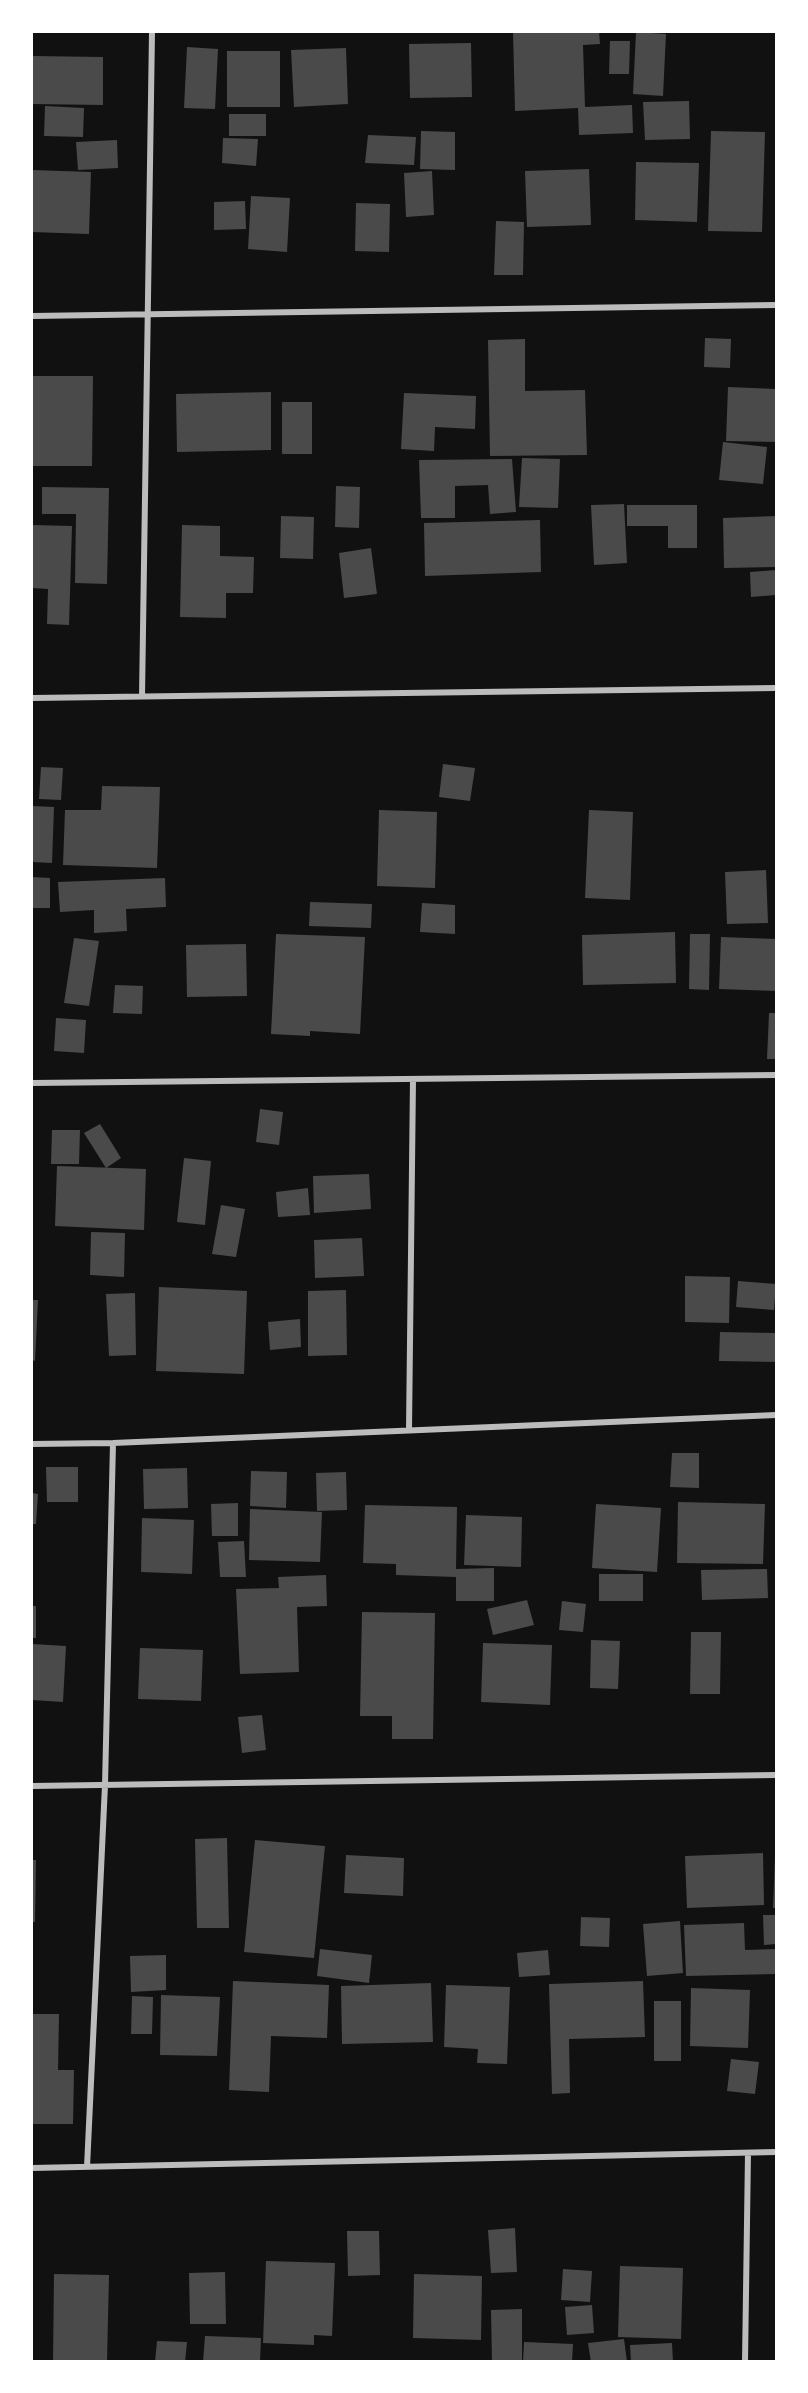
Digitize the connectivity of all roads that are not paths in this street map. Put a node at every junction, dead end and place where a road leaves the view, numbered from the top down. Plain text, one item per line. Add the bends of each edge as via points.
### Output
1 (152, 32) edge
2 (777, 305) edge
3 (146, 315) junction
4 (32, 316) edge
5 (777, 688) edge
6 (142, 696) junction
7 (32, 698) edge
8 (777, 1075) edge
9 (413, 1079) junction
10 (32, 1083) edge
11 (777, 1414) edge
12 (409, 1430) junction
13 (113, 1443) junction
14 (32, 1444) edge
15 (777, 1775) edge
16 (105, 1785) junction
17 (32, 1786) edge
18 (777, 2152) edge
19 (748, 2153) junction
20 (87, 2167) junction
21 (32, 2168) edge
22 (745, 2361) edge

1 - 3 street
2 - 3 street
3 - 4 street
3 - 6 street
5 - 6 street
6 - 7 street
8 - 9 street
9 - 10 street
9 - 12 street
11 - 12 street
12 - 13 street
13 - 14 street
13 - 16 street
15 - 16 street
16 - 17 street
16 - 20 street
18 - 19 street
19 - 20 street
19 - 22 street
20 - 21 street

